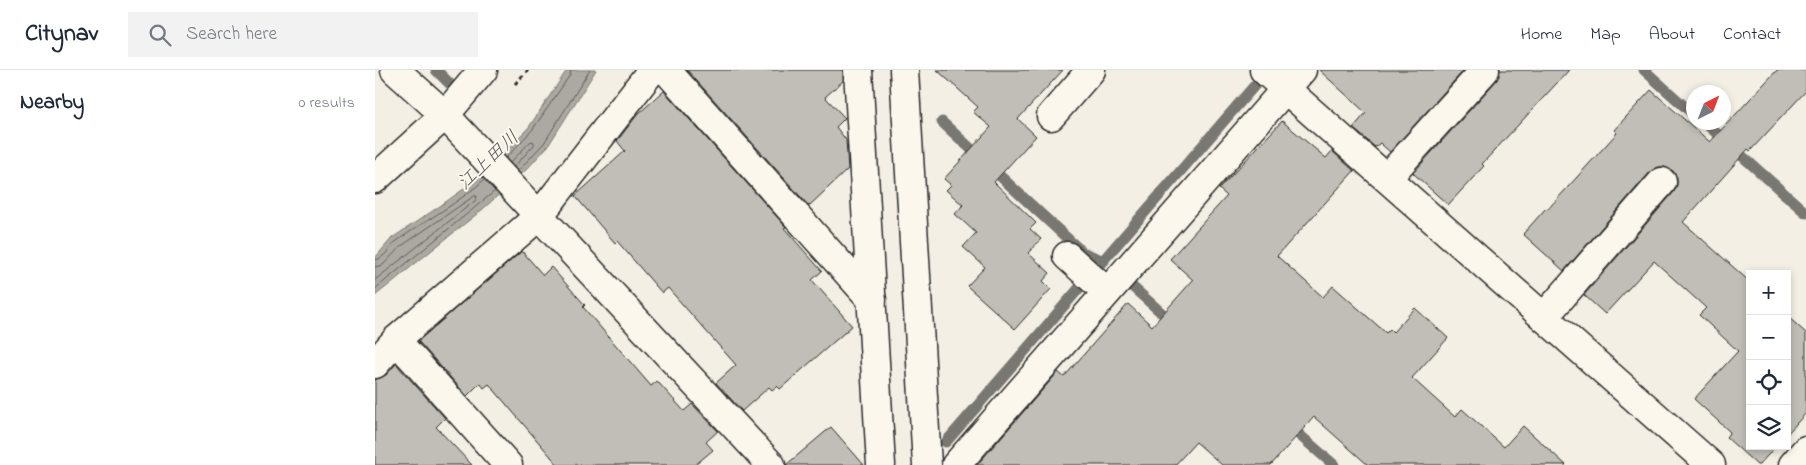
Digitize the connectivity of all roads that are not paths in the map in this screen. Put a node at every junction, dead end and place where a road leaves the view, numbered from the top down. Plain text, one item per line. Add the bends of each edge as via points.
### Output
1 (395, 70) edge
2 (483, 70) edge
3 (652, 70) edge
4 (667, 70) edge
5 (858, 70) edge
6 (905, 70) edge
7 (1091, 70) edge
8 (1265, 70) edge
9 (1485, 70) edge
10 (1294, 79) edge
11 (445, 115) junction
12 (1051, 116) dead end
13 (1387, 178) junction
14 (375, 180) edge
15 (1662, 182) dead end
16 (539, 216) junction
17 (872, 300) junction
18 (1544, 317) junction
19 (397, 340) junction
20 (375, 364) edge
21 (1806, 450) edge
22 (508, 465) edge
23 (771, 465) edge
24 (881, 465) edge
25 (927, 465) edge
26 (955, 465) edge
27 (1711, 465) edge
28 (1793, 465) edge

1 - 11 street
2 - 11 street
3 - 16 street
4 - 17 street
5 - 17 street
6 - 25 street
7 - 12 street
8 - 10 street
9 - 13 street
10 - 13 street
10 - 26 street via 1088,275
11 - 14 street
11 - 16 street
13 - 18 street
15 - 18 street
16 - 19 street
16 - 23 street
17 - 24 street
18 - 27 street
19 - 20 street
19 - 22 street
21 - 28 street

